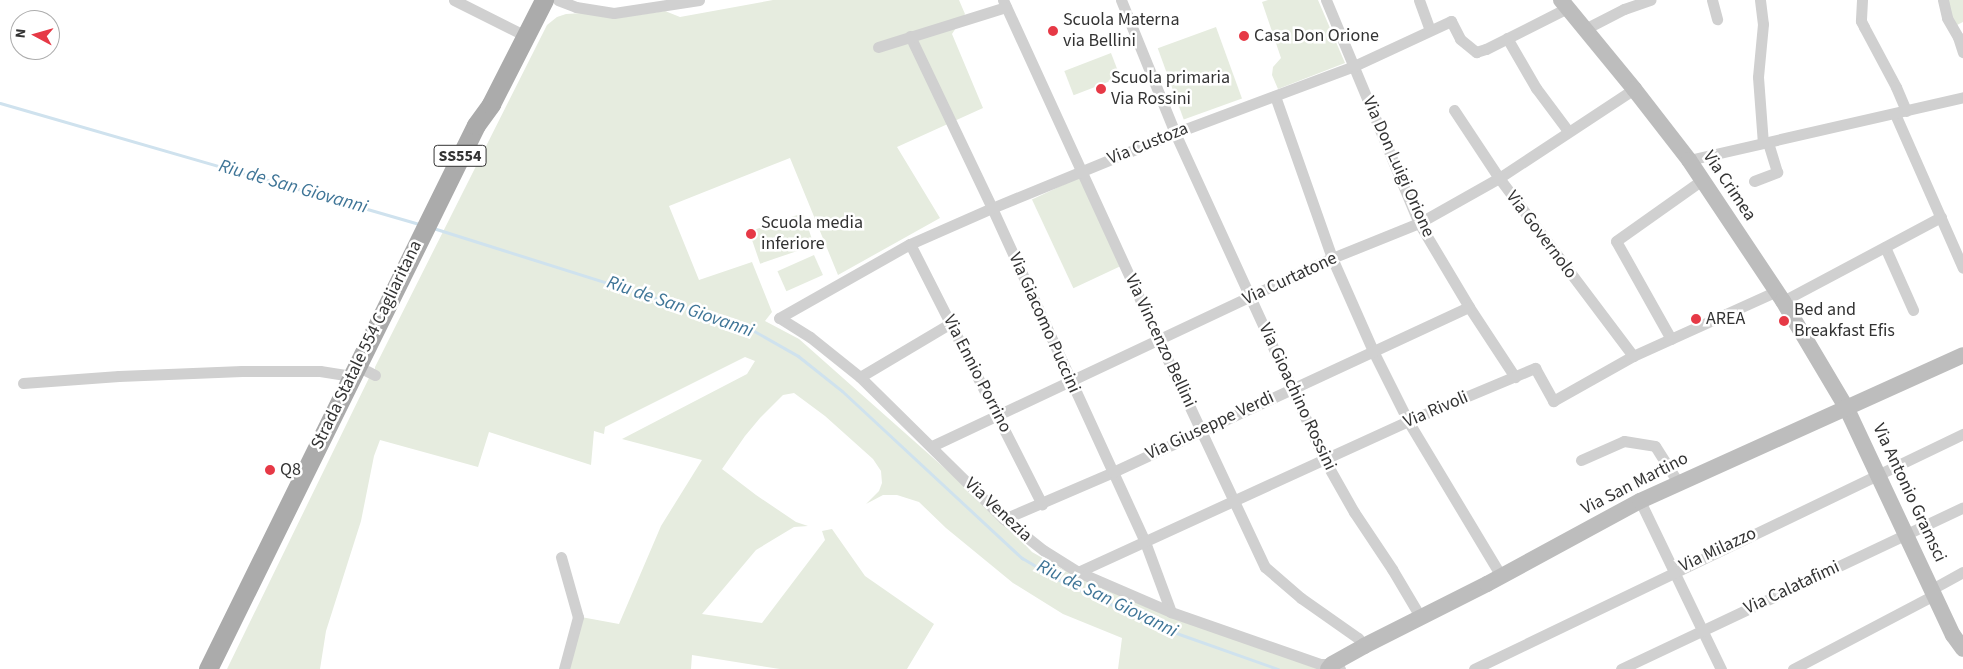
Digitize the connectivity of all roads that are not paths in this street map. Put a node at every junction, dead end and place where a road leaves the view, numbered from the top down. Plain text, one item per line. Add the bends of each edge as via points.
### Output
1 (454, 0) edge
2 (544, 0) edge
3 (558, 0) edge
4 (699, 0) edge
5 (1121, 0) edge
6 (1326, 0) edge
7 (1418, 0) edge
8 (1615, 0) edge
9 (1650, 0) edge
10 (1712, 0) edge
11 (1760, 0) edge
12 (1862, 0) edge
13 (1943, 0) edge
14 (672, 3) edge
15 (1005, 3) edge
16 (1564, 4) edge
17 (1621, 11) junction
18 (1717, 19) dead end
19 (1586, 29) junction
20 (1430, 30) junction
21 (526, 36) junction
22 (910, 36) junction
23 (1507, 38) junction
24 (878, 46) dead end
25 (1963, 52) edge
26 (1354, 66) junction
27 (1634, 89) junction
28 (1275, 96) junction
29 (1963, 97) edge
30 (1454, 110) dead end
31 (1900, 113) junction
32 (1568, 131) junction
33 (1175, 133) junction
34 (1765, 142) junction
35 (1689, 160) junction
36 (1082, 171) junction
37 (1499, 178) junction
38 (1702, 180) junction
39 (1754, 181) dead end
40 (992, 208) junction
41 (1941, 216) junction
42 (1419, 223) junction
43 (910, 244) junction
44 (1885, 247) junction
45 (1332, 258) junction
46 (1963, 268) edge
47 (1779, 296) junction
48 (1250, 297) junction
49 (1469, 307) junction
50 (1913, 310) dead end
51 (779, 318) joint
52 (952, 322) junction
53 (1158, 339) junction
54 (1671, 339) junction
55 (1373, 351) junction
56 (1963, 355) edge
57 (1632, 356) junction
58 (365, 374) junction
59 (1515, 377) junction
60 (860, 378) junction
61 (1070, 381) junction
62 (23, 383) dead end
63 (1292, 388) junction
64 (1846, 407) junction
65 (998, 415) junction
66 (1408, 421) junction
67 (1202, 430) junction
68 (1963, 434) edge
69 (932, 446) junction
70 (1324, 459) junction
71 (1581, 460) dead end
72 (1113, 472) junction
73 (1878, 474) junction
74 (1679, 484) junction
75 (1235, 501) junction
76 (1640, 501) junction
77 (1042, 504) junction
78 (1963, 508) edge
79 (1004, 519) junction
80 (1908, 534) junction
81 (1145, 542) junction
82 (560, 557) dead end
83 (1078, 572) junction
84 (1673, 572) junction
85 (1963, 572) edge
86 (1501, 576) junction
87 (1933, 592) junction
88 (1171, 612) junction
89 (1421, 618) junction
90 (1702, 630) junction
91 (1364, 646) junction
92 (1963, 649) edge
93 (1338, 665) edge
94 (208, 669) edge
95 (219, 669) edge
96 (564, 669) edge
97 (1474, 669) edge
98 (1620, 669) edge
99 (1721, 669) edge
100 (1793, 669) edge

1 - 21 street
2 - 21 main road, Strada Statale 554 Cagliaritana / SS554
3 - 14 street via 576,7 614,13
4 - 14 street
5 - 33 street, Via Gioachino Rossini
6 - 26 street, Via Don Luigi Orione
7 - 20 street
8 - 17 street
9 - 17 street
10 - 18 street
11 - 34 street via 1763,24 1758,77
12 - 31 street via 1861,20 1896,87
13 - 25 street via 1947,18
15 - 22 street
15 - 36 street, Via Vincenzo Bellini
16 - 19 street, Via Crimea
16 - 23 street, Via Custoza
17 - 19 street
19 - 27 street, Via Crimea
20 - 23 street, Via Custoza via 1451,21 1460,39 1476,52
20 - 26 street, Via Custoza
21 - 58 main road, Strada Statale 554 Cagliaritana / SS554 via 491,104 485,130 440,208 416,258
22 - 24 street
22 - 40 street, Via Giacomo Puccini
23 - 32 street via 1536,88
26 - 28 street, Via Custoza
26 - 42 street, Via Don Luigi Orione
27 - 32 street, Via Curtatone
27 - 35 street, Via Crimea
28 - 33 street, Via Custoza
28 - 45 street
29 - 31 street
30 - 37 street, Via Governolo
31 - 34 street
31 - 41 street
32 - 37 street, Via Curtatone
33 - 36 street, Via Custoza
33 - 48 street, Via Gioachino Rossini
34 - 35 street
34 - 39 street via 1777,172
35 - 38 street, Via Crimea
36 - 40 street, Via Custoza
36 - 53 street, Via Vincenzo Bellini
37 - 42 street, Via Curtatone
37 - 57 street, Via Governolo
38 - 47 street, Via Crimea
38 - 54 street via 1616,242
40 - 43 street, Via Custoza
40 - 61 street, Via Giacomo Puccini
41 - 44 street, Via Rivoli
41 - 46 street
42 - 45 street, Via Curtatone
42 - 49 street, Via Don Luigi Orione
43 - 51 street, Via Custoza
43 - 52 street, Via Ennio Porrino
44 - 47 street, Via Rivoli
44 - 50 street
45 - 48 street, Via Curtatone
45 - 55 street
47 - 54 street, Via Rivoli
47 - 64 street, Via Crimea
48 - 53 street, Via Curtatone
48 - 63 street, Via Gioachino Rossini
49 - 55 street, Via Giuseppe Verdi
49 - 59 street, Via Don Luigi Orione
51 - 60 street, Via Venezia via 810,337
52 - 60 street
52 - 65 street, Via Ennio Porrino
53 - 61 street, Via Curtatone
53 - 67 street, Via Vincenzo Bellini
54 - 57 street, Via Rivoli
55 - 63 street, Via Giuseppe Verdi
55 - 66 street
56 - 64 street, Via San Martino
57 - 59 street, Via Rivoli via 1553,401 1535,368
58 - 62 street via 242,371
58 - 94 main road, Strada Statale 554 Cagliaritana / SS554
58 - 95 main road, Strada Statale 554 Cagliaritana / SS554
59 - 66 street, Via Rivoli
60 - 69 street, Via Venezia
61 - 65 street, Via Curtatone
61 - 72 street, Via Giacomo Puccini
63 - 67 street, Via Giuseppe Verdi
63 - 70 street, Via Gioachino Rossini
64 - 73 street, Via Antonio Gramsci
64 - 74 street, Via San Martino
65 - 69 street, Via Curtatone
65 - 77 street, Via Ennio Porrino
66 - 70 street, Via Rivoli
66 - 86 street
67 - 72 street, Via Giuseppe Verdi
67 - 75 street, Via Vincenzo Bellini
68 - 73 street, Via Milazzo
69 - 79 street, Via Venezia
70 - 75 street, Via Rivoli
70 - 89 street, Via Gioachino Rossini
71 - 74 street via 1624,441 1655,446
72 - 77 street, Via Giuseppe Verdi
72 - 81 street, Via Giacomo Puccini
73 - 80 street, Via Antonio Gramsci
73 - 84 street, Via Milazzo
74 - 76 street, Via San Martino
75 - 81 street, Via Rivoli
75 - 91 street, Via Vincenzo Bellini via 1265,567 1301,598 1358,638
76 - 84 street
76 - 86 street, Via San Martino
77 - 79 street, Via Giuseppe Verdi
78 - 80 street, Via Calatafimi
79 - 83 street, Via Venezia
80 - 87 street, Via Antonio Gramsci
80 - 90 street, Via Calatafimi
81 - 83 street, Via Rivoli
81 - 88 street, Via Giacomo Puccini
82 - 96 street via 578,617
83 - 88 street, Via Venezia
84 - 90 street
84 - 97 street, Via Milazzo
85 - 87 street
86 - 89 street, Via San Martino
87 - 92 street, Via Antonio Gramsci
87 - 100 street
88 - 93 street, Via Venezia via 1320,664
89 - 91 street, Via San Martino
90 - 98 street, Via Calatafimi
90 - 99 street
91 - 93 street, Via San Martino

